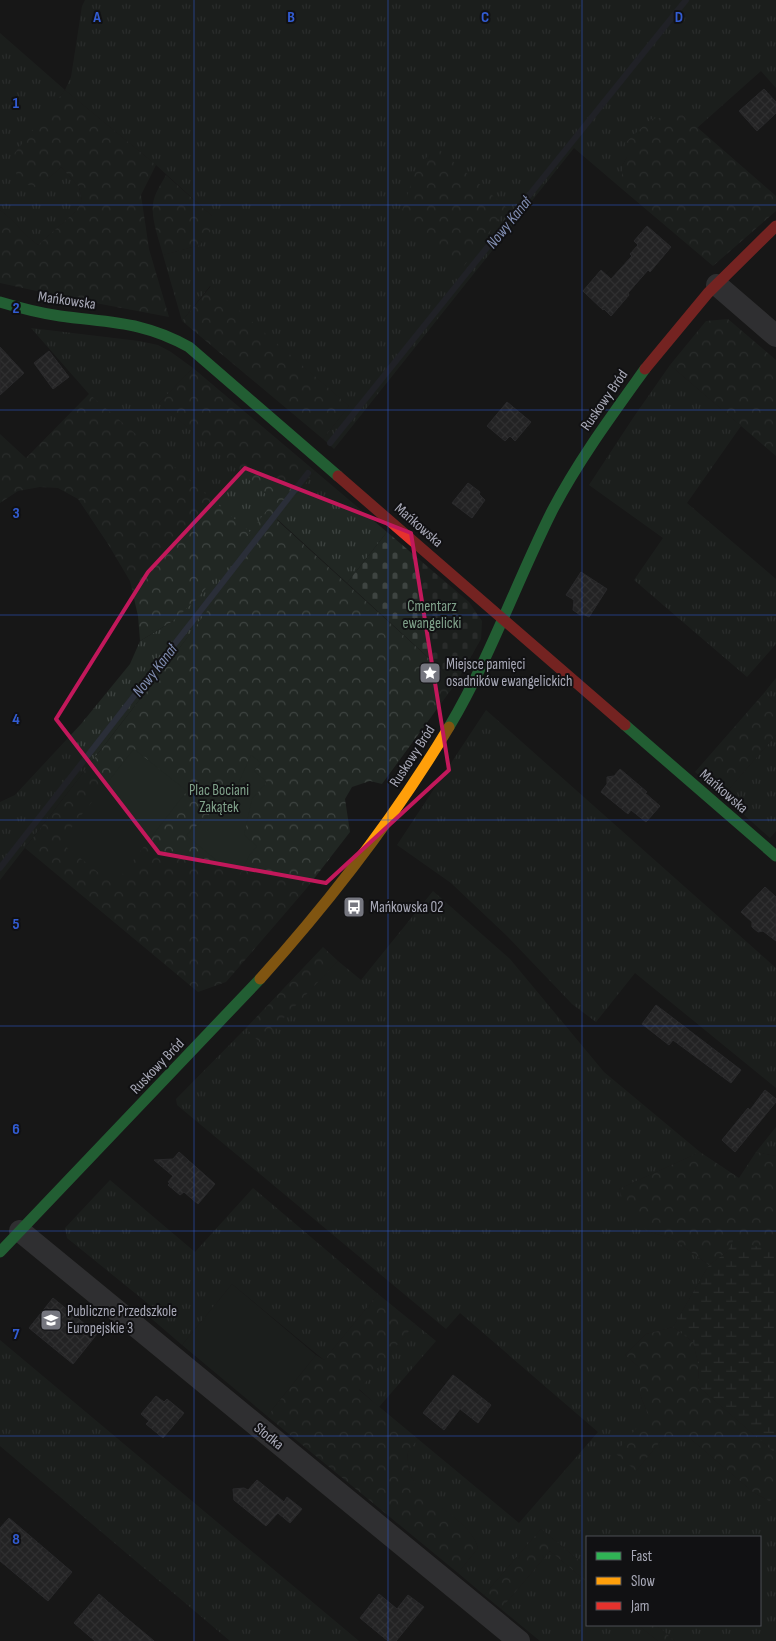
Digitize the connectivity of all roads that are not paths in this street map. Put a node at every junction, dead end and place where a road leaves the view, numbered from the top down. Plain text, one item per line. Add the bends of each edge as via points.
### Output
1 (776, 226) edge
2 (717, 285) junction
3 (0, 302) edge
4 (776, 336) edge
5 (503, 619) junction
6 (776, 856) edge
7 (20, 1231) junction
8 (0, 1252) edge
9 (519, 1641) edge

1 - 2 street, Ruskowy Bród
2 - 4 street
2 - 5 street, Ruskowy Bród via 653,356 576,466
3 - 5 street, Mańkowska via 59,316 142,326 174,337 212,365
5 - 6 street, Mańkowska
5 - 7 street, Ruskowy Bród via 487,658 435,749 374,840 325,904 236,1005
7 - 8 street, Ruskowy Bród
7 - 9 street, Słodka

